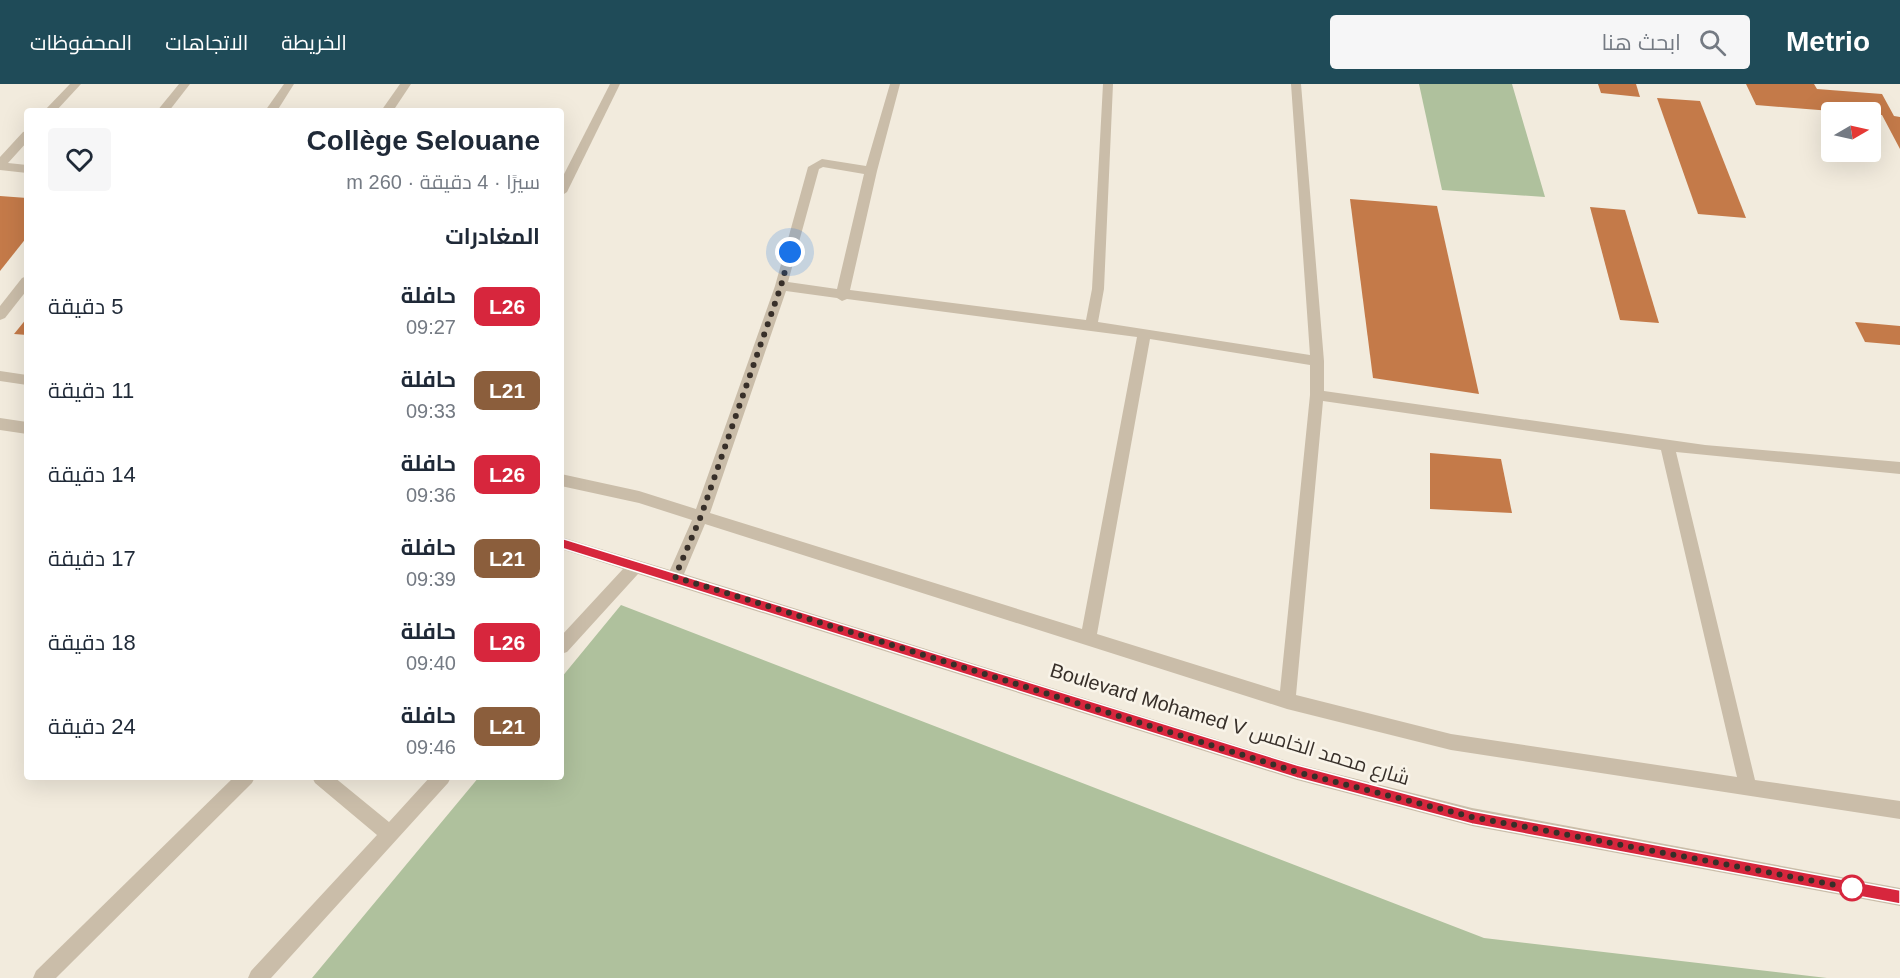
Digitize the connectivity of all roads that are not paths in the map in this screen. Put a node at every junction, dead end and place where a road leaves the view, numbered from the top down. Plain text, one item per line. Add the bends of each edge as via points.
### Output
1 (76, 84) edge
2 (185, 84) edge
3 (289, 84) edge
4 (406, 84) edge
5 (615, 84) edge
6 (895, 84) edge
7 (1108, 84) edge
8 (1296, 84) edge
9 (53, 108) edge
10 (165, 108) edge
11 (273, 108) edge
12 (389, 108) edge
13 (24, 138) edge
14 (0, 165) edge
15 (24, 169) edge
16 (871, 171) junction
17 (564, 186) edge
18 (24, 284) edge
19 (781, 286) junction
20 (842, 296) junction
21 (0, 315) edge
22 (1091, 326) junction
23 (1144, 333) junction
24 (1317, 361) junction
25 (0, 376) edge
26 (24, 380) edge
27 (1317, 395) junction
28 (0, 424) edge
29 (24, 428) edge
30 (1667, 446) junction
31 (1900, 468) edge
32 (564, 481) edge
33 (701, 516) junction
34 (564, 544) edge
35 (636, 565) junction
36 (675, 577) junction
37 (1088, 640) junction
38 (564, 644) edge
39 (1287, 702) junction
40 (243, 780) edge
41 (325, 780) edge
42 (439, 780) edge
43 (1748, 787) junction
44 (1900, 810) edge
45 (390, 834) junction
46 (1900, 897) edge
47 (43, 978) edge
48 (258, 978) edge

1 - 9 street
2 - 10 street
3 - 11 street
4 - 12 street
5 - 17 street
6 - 16 street
7 - 22 street via 1098,289
8 - 24 street
13 - 14 street
14 - 15 street
16 - 19 street via 822,163 814,167
16 - 20 street
18 - 21 street
19 - 20 street
19 - 33 street
20 - 22 street
22 - 23 street
23 - 24 street
23 - 37 street
24 - 27 street
25 - 26 street
27 - 30 street
27 - 39 street
28 - 29 street
30 - 31 street
30 - 43 street
32 - 33 street, Boulevard Mohamed V شارع محمد الخامس
33 - 36 street
33 - 37 street, Boulevard Mohamed V شارع محمد الخامس
34 - 35 street, Boulevard Mohamed V شارع محمد الخامس
35 - 36 street, Boulevard Mohamed V شارع محمد الخامس
35 - 38 street
36 - 46 street, Boulevard Mohamed V شارع محمد الخامس via 1297,772 1450,812
37 - 39 street, Boulevard Mohamed V شارع محمد الخامس
39 - 43 street, Boulevard Mohamed V شارع محمد الخامس via 1450,742
40 - 47 street
41 - 45 street
42 - 45 street
43 - 44 street, Boulevard Mohamed V شارع محمد الخامس
45 - 48 street

